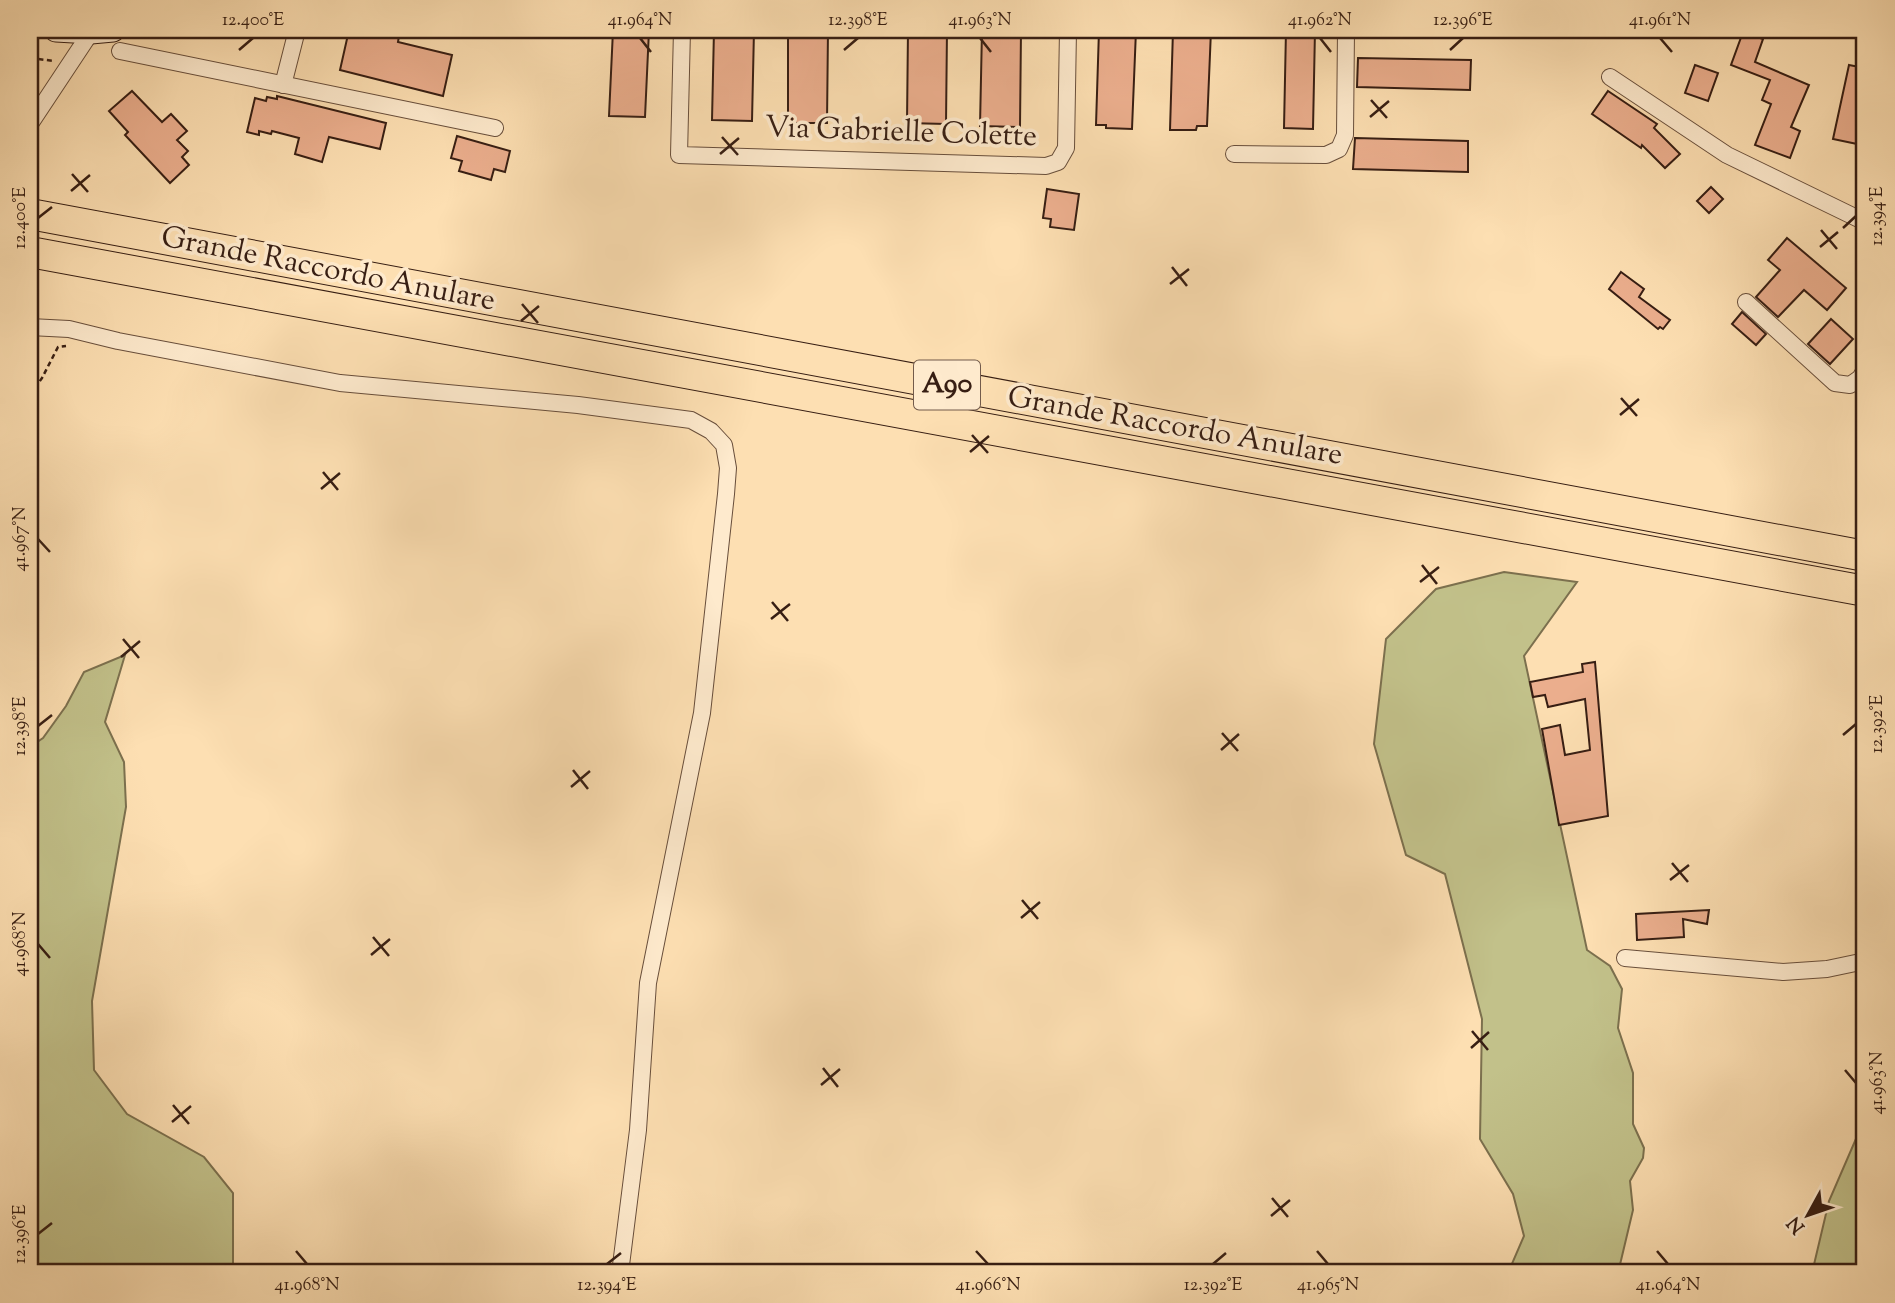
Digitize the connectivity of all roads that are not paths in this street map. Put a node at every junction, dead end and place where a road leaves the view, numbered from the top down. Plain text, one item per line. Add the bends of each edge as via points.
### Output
1 (56, 30) edge
2 (297, 30) edge
3 (682, 30) edge
4 (1068, 30) edge
5 (1346, 30) edge
6 (108, 37) edge
7 (1610, 77) dead end
8 (283, 85) junction
9 (30, 124) edge
10 (495, 128) dead end
11 (1234, 154) dead end
12 (30, 214) edge
13 (1865, 222) edge
14 (30, 252) edge
15 (1746, 302) dead end
16 (30, 327) edge
17 (1865, 370) edge
18 (1865, 555) edge
19 (1865, 591) edge
20 (1625, 958) dead end
21 (1865, 961) edge
22 (620, 1273) edge

1 - 6 street
2 - 8 street
3 - 4 street, Via Gabrielle Colette via 679,155 1046,166 1058,162 1065,152
5 - 11 street via 1345,135 1339,149 1326,155
6 - 8 street
6 - 9 street via 72,64
7 - 13 street via 1727,155
8 - 10 street
12 - 18 highway, Grande Raccordo Anulare / A90
14 - 19 highway, Grande Raccordo Anulare / A90
15 - 17 street via 1835,383 1850,385
16 - 22 street via 69,329 341,383 691,420 724,445 726,494 702,713 648,983 638,1130
20 - 21 street via 1791,972

